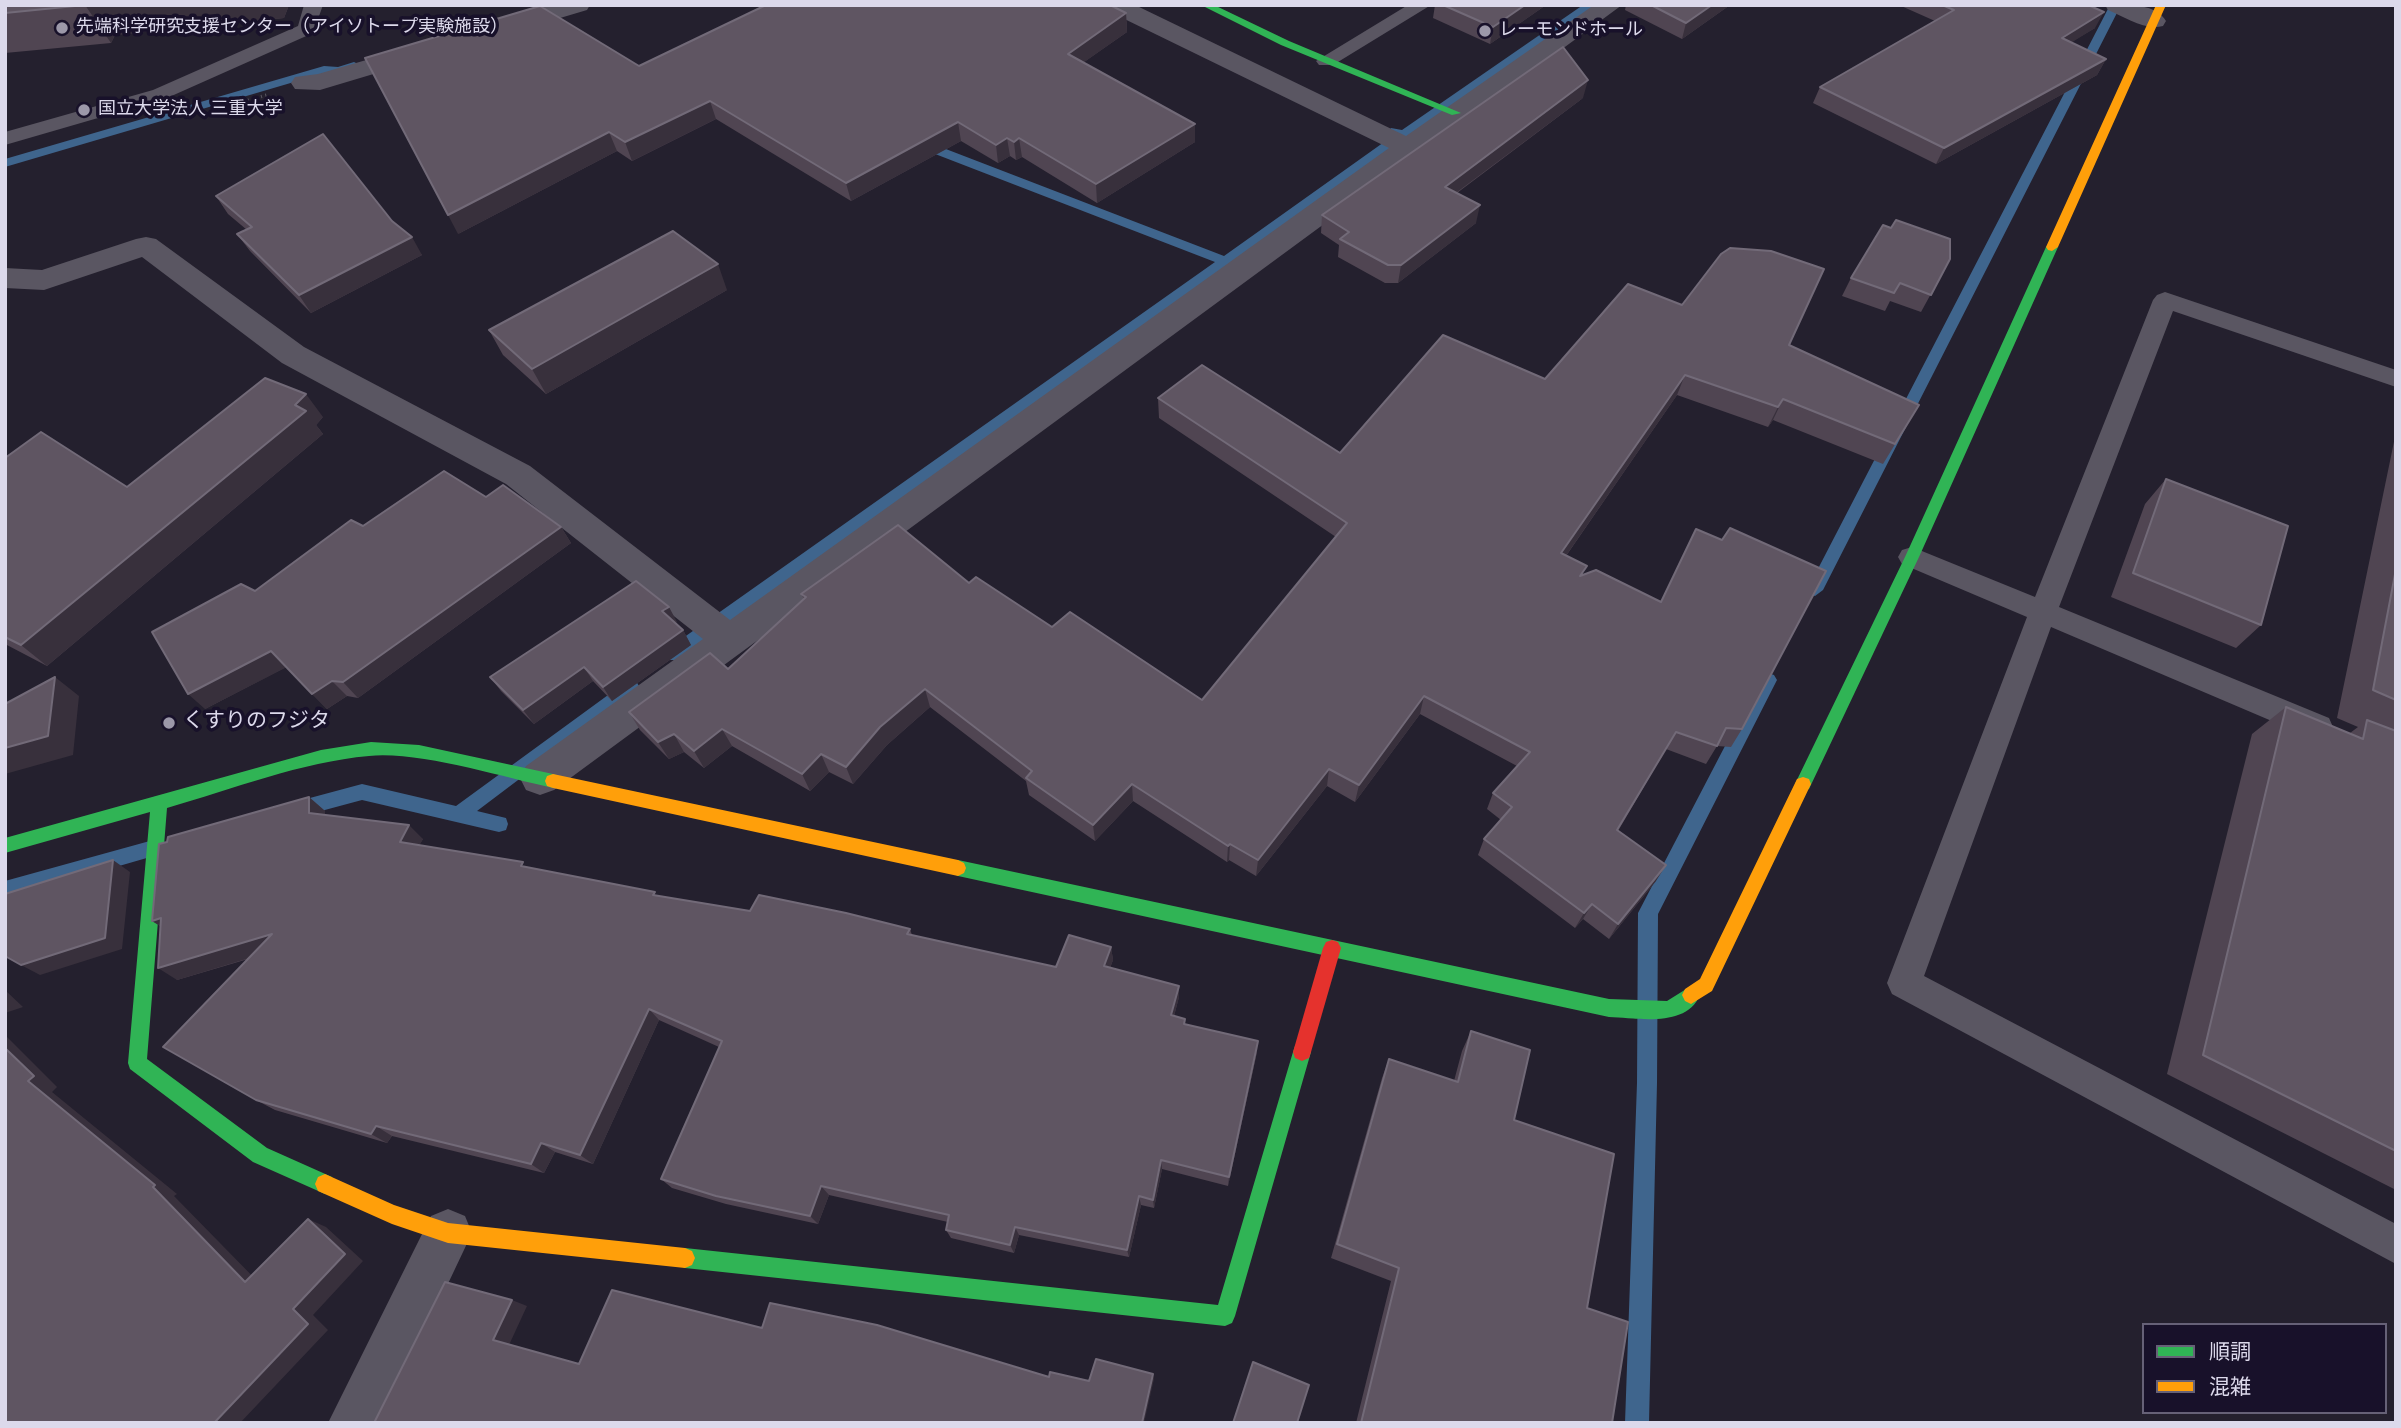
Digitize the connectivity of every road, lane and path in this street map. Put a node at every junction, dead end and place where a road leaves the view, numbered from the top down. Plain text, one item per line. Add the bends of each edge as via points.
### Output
1 (314, 5) edge
2 (578, 5) edge
3 (1115, 5) edge
4 (1206, 5) edge
5 (1422, 5) edge
6 (1610, 5) edge
7 (2117, 5) edge
8 (2158, 13) edge
9 (475, 36) edge
10 (436, 47) edge
11 (1326, 61) junction
12 (304, 83) dead end
13 (1442, 107) junction
14 (5, 139) edge
15 (1408, 147) junction
16 (5, 278) edge
17 (2396, 379) edge
18 (1912, 557) junction
19 (2043, 612) junction
20 (730, 640) junction
21 (2345, 738) edge
22 (540, 778) junction
23 (159, 803) junction
24 (5, 846) edge
25 (1332, 948) junction
26 (448, 1233) junction
27 (2396, 1245) edge
28 (354, 1423) edge

1 - 14 lane via 306,29 172,88
2 - 9 street
3 - 15 street
4 - 11 street
5 - 11 lane
6 - 13 street
7 - 8 street
8 - 18 street
10 - 12 street
11 - 13 street
13 - 15 street
15 - 20 street
16 - 20 street via 44,280 146,246 293,355 518,475
17 - 19 lane via 2165,300
18 - 19 lane
18 - 25 street via 1706,985 1670,1010 1609,1008
19 - 21 lane
19 - 27 lane via 1904,983
20 - 22 street
22 - 23 street via 419,752 371,749 321,757
22 - 25 street
23 - 24 street
23 - 26 street via 137,1063 260,1155 392,1214
25 - 26 street via 1224,1317
26 - 28 street

